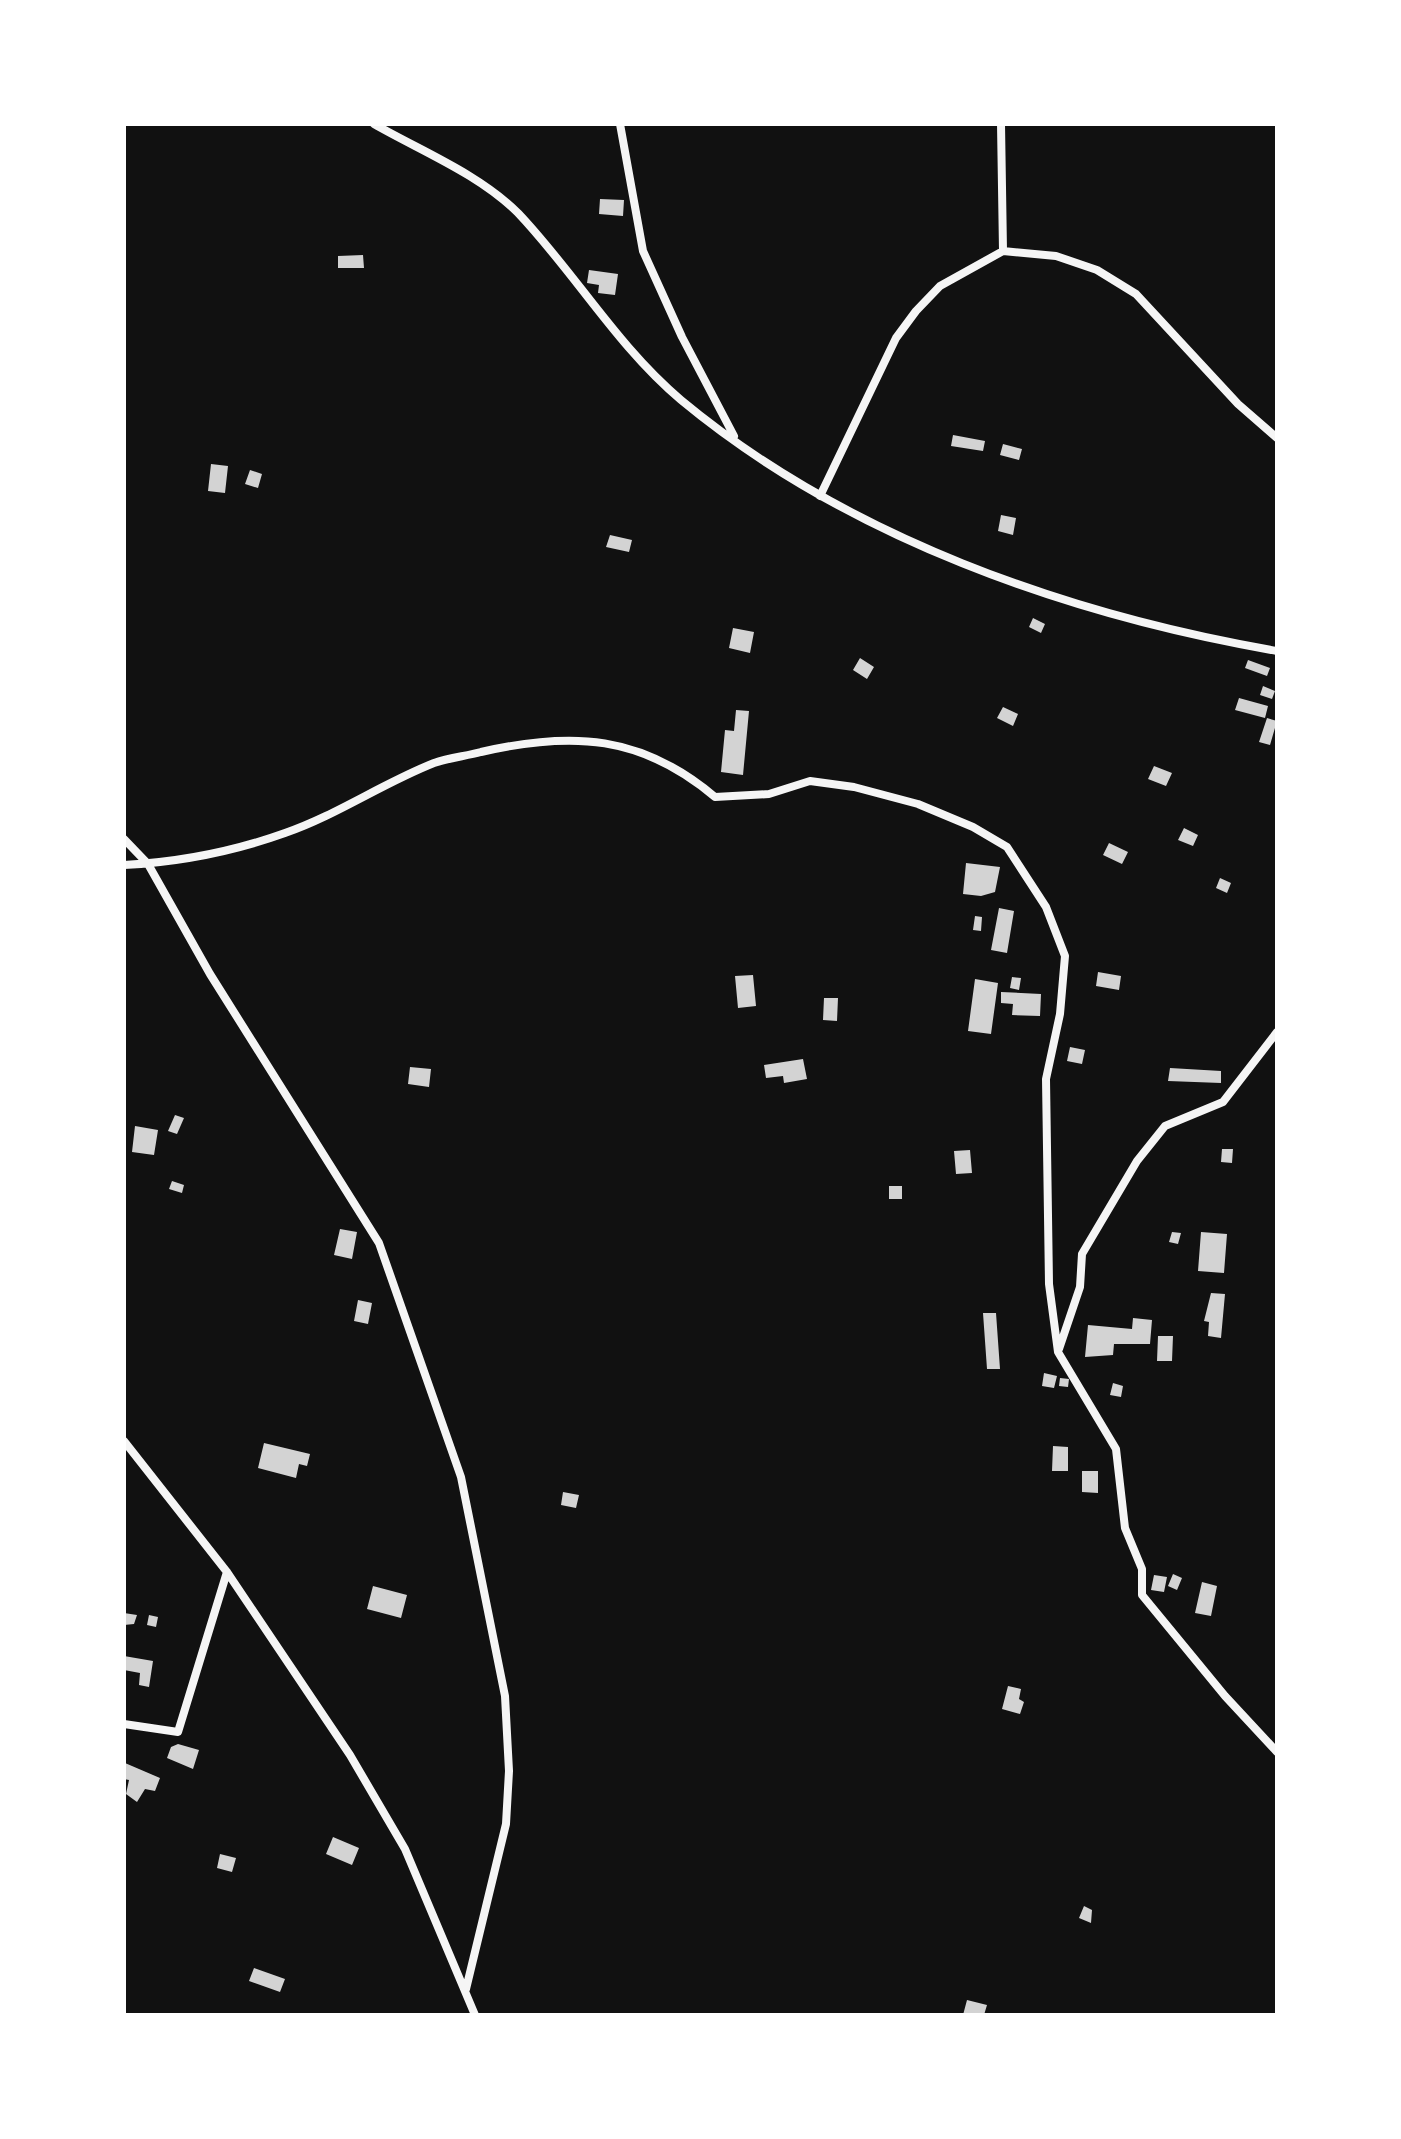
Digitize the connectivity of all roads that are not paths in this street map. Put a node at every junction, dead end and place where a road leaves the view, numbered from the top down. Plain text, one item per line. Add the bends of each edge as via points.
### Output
1 (374, 124) edge
2 (620, 124) edge
3 (1001, 124) edge
4 (1003, 251) junction
5 (1277, 438) edge
6 (736, 440) junction
7 (820, 496) junction
8 (1277, 651) edge
9 (124, 839) edge
10 (148, 864) junction
11 (124, 865) edge
12 (1277, 1032) edge
13 (1058, 1352) junction
14 (124, 1441) edge
15 (227, 1572) junction
16 (124, 1724) edge
17 (1277, 1752) edge
18 (466, 1989) junction
19 (475, 2015) edge

1 - 6 street via 478,182 517,212 623,342 680,399
2 - 6 street via 643,251
3 - 4 street
4 - 5 street via 1056,256 1097,270 1136,294 1238,404
4 - 7 street via 940,286 916,311 896,338
6 - 7 street
7 - 8 street via 936,551 1056,597 1181,633
9 - 10 street
10 - 11 street
10 - 13 street via 210,856 286,832 434,763 569,738 601,740 683,770 715,797 769,794 810,781 887,795 973,827 1007,847 1046,907 1065,956 1046,1079 1049,1284
10 - 18 street via 210,974 379,1243 461,1477 505,1696 509,1771 506,1824
12 - 13 street via 1223,1102 1165,1126 1137,1161 1082,1254 1080,1287
13 - 17 street via 1116,1449 1125,1528 1142,1569 1142,1595
14 - 15 street
15 - 16 street via 178,1732
15 - 18 street via 350,1755 405,1849
18 - 19 street

